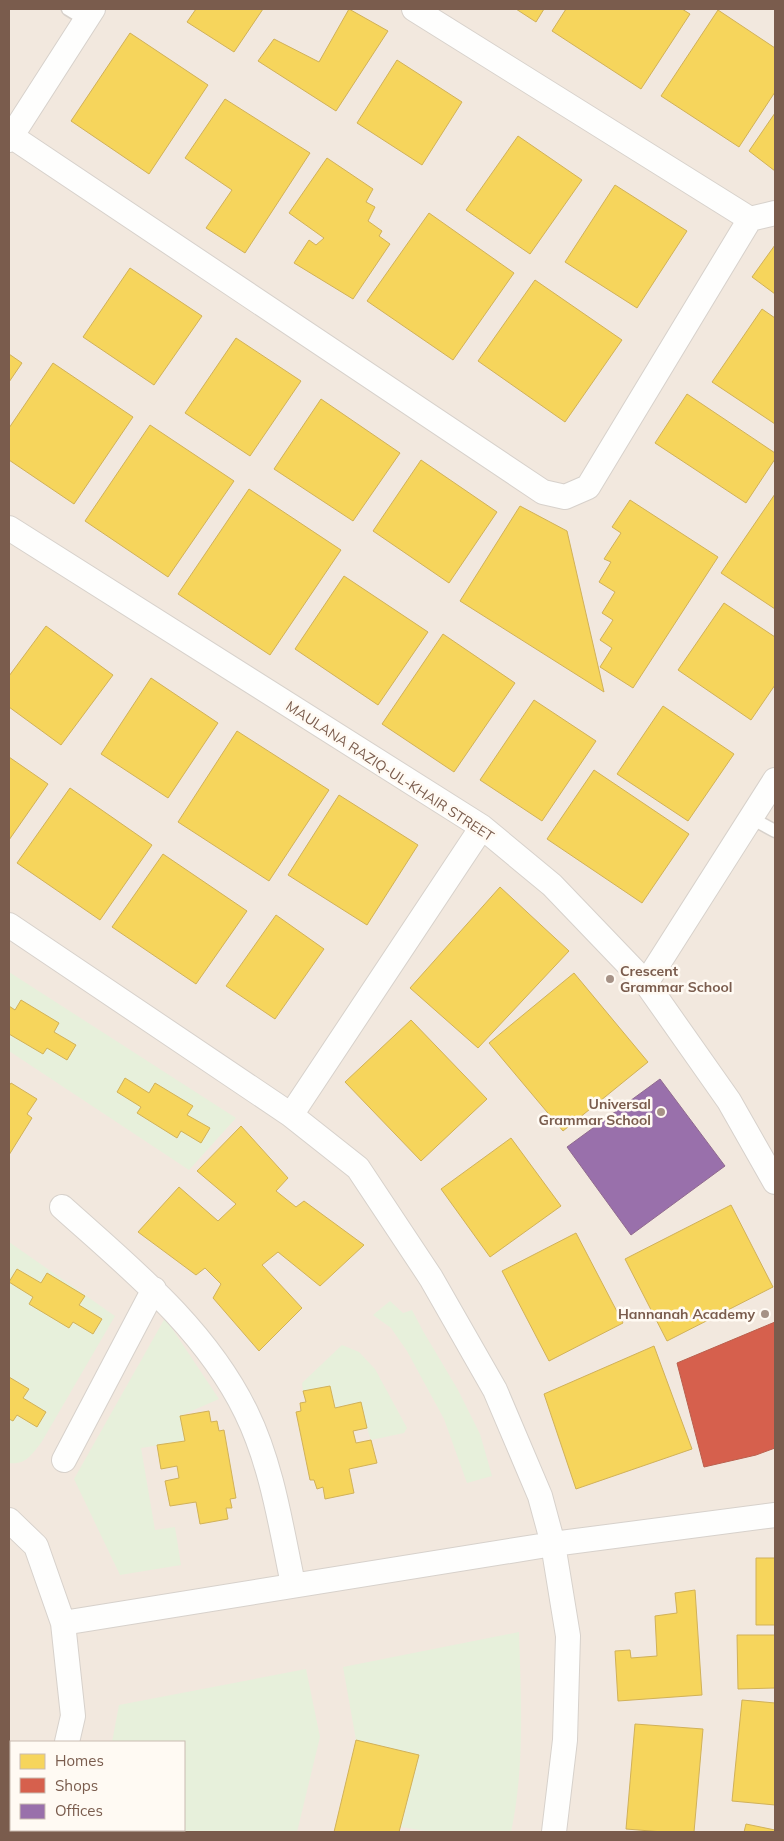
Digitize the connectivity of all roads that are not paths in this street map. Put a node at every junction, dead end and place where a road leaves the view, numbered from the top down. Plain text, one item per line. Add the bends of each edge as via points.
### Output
1 (414, 9) edge
2 (82, 13) edge
3 (10, 138) edge
4 (775, 213) edge
5 (750, 219) junction
6 (9, 528) edge
7 (775, 780) edge
8 (751, 818) junction
9 (482, 827) junction
10 (775, 831) edge
11 (9, 925) edge
12 (646, 983) junction
13 (291, 1114) junction
14 (775, 1182) edge
15 (62, 1207) dead end
16 (154, 1289) junction
17 (64, 1460) dead end
18 (775, 1515) edge
19 (9, 1520) edge
20 (554, 1544) junction
21 (293, 1584) junction
22 (63, 1623) junction
23 (67, 1741) edge
24 (554, 1832) edge

1 - 5 street
2 - 3 street
3 - 5 street via 543,492 565,497 588,487
4 - 5 street
6 - 9 street, MAULANA RAZIQ-UL-KHAIR STREET
7 - 8 street
8 - 10 lane
8 - 12 street
9 - 12 street, MAULANA RAZIQ-UL-KHAIR STREET via 552,885
9 - 13 street
11 - 13 street
12 - 14 street, MAULANA RAZIQ-UL-KHAIR STREET via 729,1101
13 - 20 street via 358,1168 431,1278 495,1390 540,1496
15 - 16 street
16 - 17 street
16 - 21 street via 215,1359 246,1412 266,1464
18 - 20 street
19 - 22 street via 36,1546
20 - 21 street
20 - 24 street via 568,1636 565,1740
21 - 22 street
22 - 23 street via 73,1716

